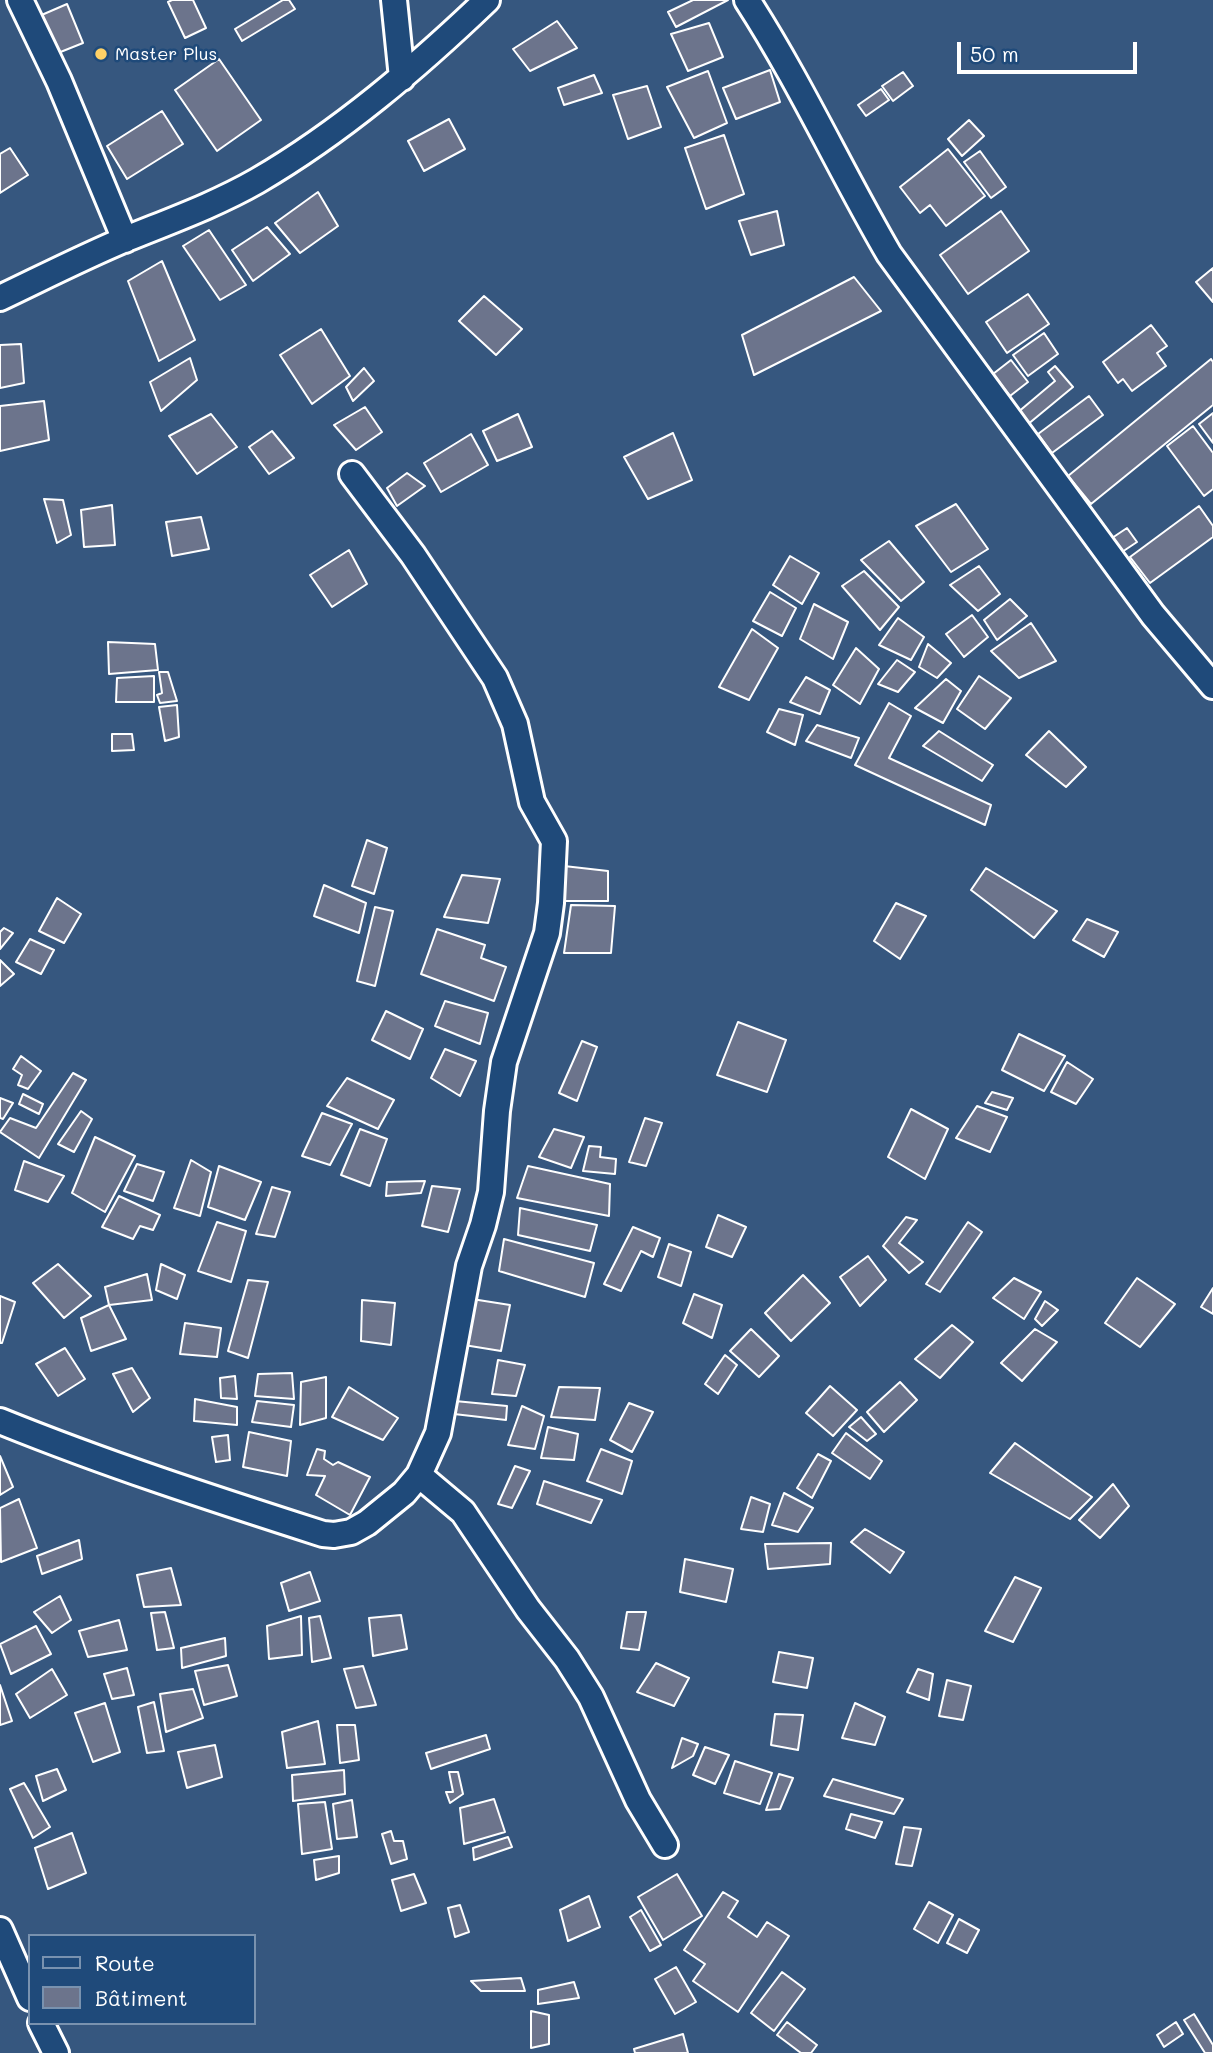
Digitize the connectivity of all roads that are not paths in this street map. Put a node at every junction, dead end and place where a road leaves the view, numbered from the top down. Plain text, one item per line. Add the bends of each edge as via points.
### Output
1 (20, 0) edge
2 (394, 0) edge
3 (487, 0) edge
4 (747, 0) edge
5 (402, 78) junction
6 (125, 240) junction
7 (0, 298) edge
8 (352, 474) dead end
9 (1213, 686) edge
10 (0, 1421) edge
11 (418, 1475) junction
12 (665, 1845) dead end
13 (0, 1930) edge
14 (28, 1993) edge
15 (42, 2025) edge
16 (55, 2053) edge

1 - 6 street
2 - 5 street
3 - 5 street
4 - 9 street via 889,254 1144,604
5 - 6 street via 257,181
6 - 7 street
8 - 11 street via 495,678 515,724 532,802 554,841 547,933 504,1062 491,1192 469,1266 438,1433
10 - 11 street via 323,1534 351,1532 368,1523
11 - 12 street via 463,1511 567,1659 591,1697 638,1800
13 - 14 street
15 - 16 street

